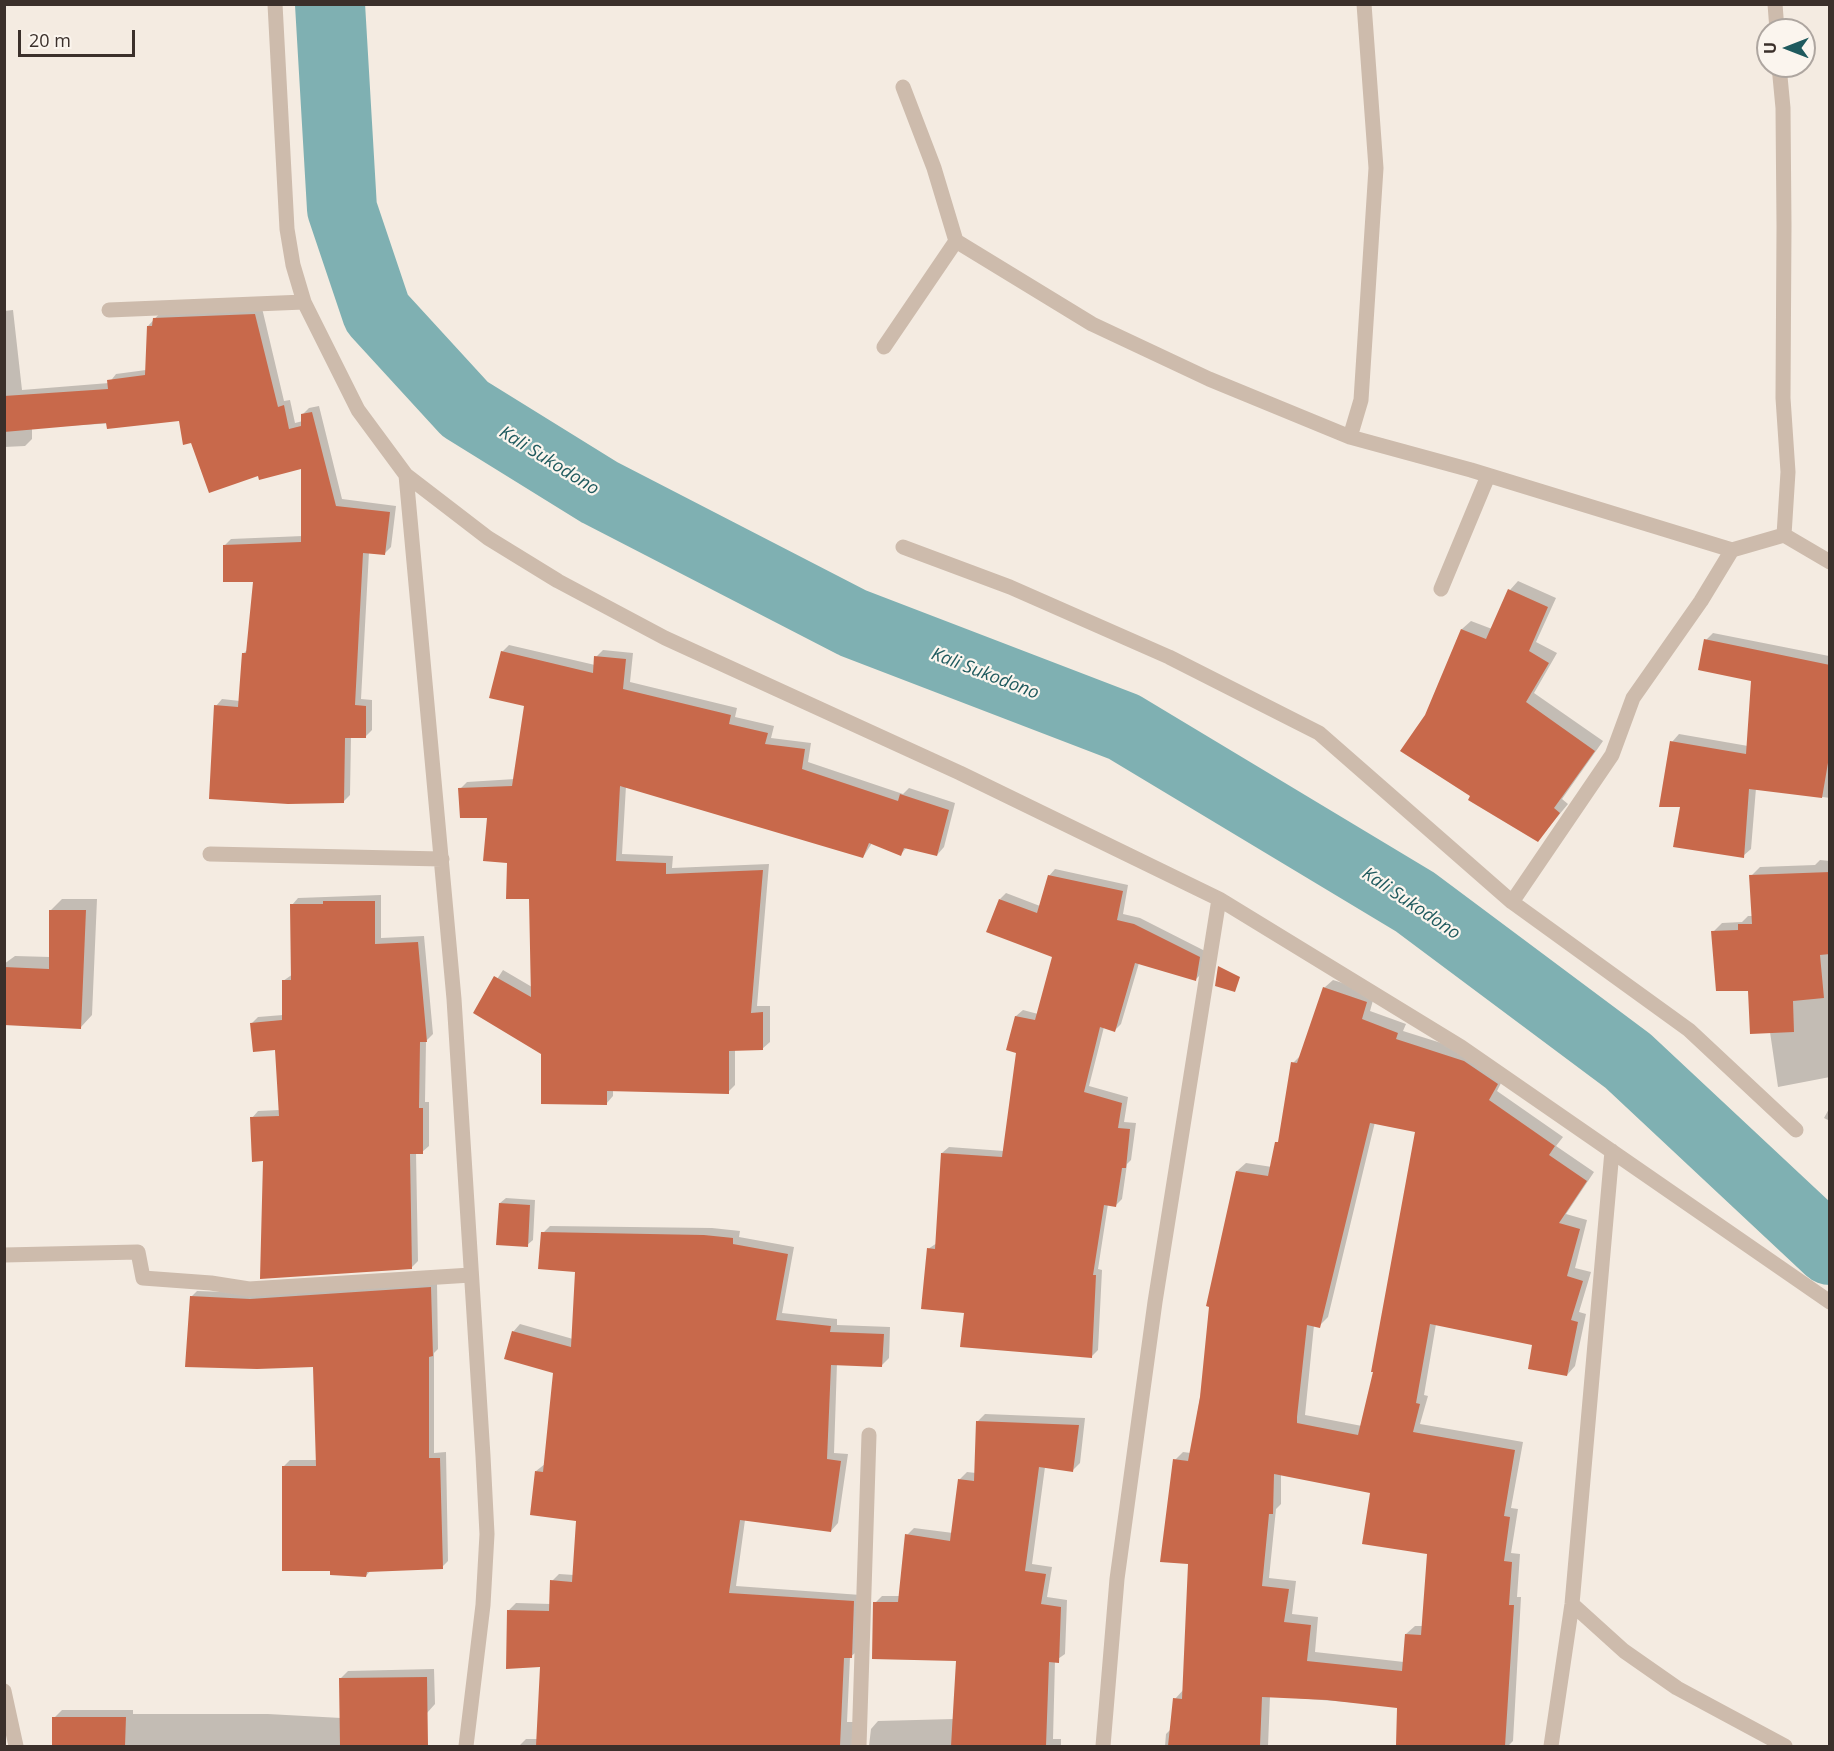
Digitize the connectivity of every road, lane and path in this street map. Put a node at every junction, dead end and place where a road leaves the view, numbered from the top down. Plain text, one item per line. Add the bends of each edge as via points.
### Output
1 (275, 4) edge
2 (1364, 4) edge
3 (1779, 78) edge
4 (903, 87) dead end
5 (956, 241) junction
6 (304, 302) junction
7 (109, 310) dead end
8 (884, 348) dead end
9 (1350, 437) junction
10 (405, 475) junction
11 (1488, 476) junction
12 (1784, 535) junction
13 (903, 548) dead end
14 (1732, 550) junction
15 (1830, 562) edge
16 (1441, 589) dead end
17 (210, 854) dead end
18 (442, 859) junction
19 (1219, 899) junction
20 (1512, 902) junction
21 (1796, 1130) dead end
22 (1612, 1151) junction
23 (4, 1255) edge
24 (471, 1275) junction
25 (1830, 1302) edge
26 (869, 1435) dead end
27 (1572, 1604) junction
28 (4, 1690) edge
29 (16, 1746) edge
30 (466, 1746) edge
31 (859, 1746) edge
32 (1102, 1746) edge
33 (1551, 1746) edge
34 (1785, 1746) edge

1 - 6 street via 287,228
2 - 9 street via 1376,168 1361,400
3 - 12 street via 1784,202 1783,398 1788,472
4 - 5 street
5 - 8 street
5 - 9 street via 1092,324 1209,379
6 - 7 street
6 - 10 street via 358,410
9 - 11 street
10 - 18 street
10 - 19 street via 488,538 558,581 665,638 960,772
11 - 14 street
11 - 16 street
12 - 14 street
12 - 15 street
13 - 20 street via 1010,587 1169,657 1319,733
14 - 20 street via 1633,698 1612,755
17 - 18 street
18 - 24 street
19 - 22 street via 1461,1047
19 - 32 street via 1155,1302 1120,1556
20 - 21 street via 1689,1030
22 - 25 street
22 - 27 street
23 - 24 street via 138,1252 143,1278 211,1282 249,1289
24 - 30 street via 487,1534 483,1605
26 - 31 street
27 - 33 street
27 - 34 street via 1624,1651 1677,1688
28 - 29 street

